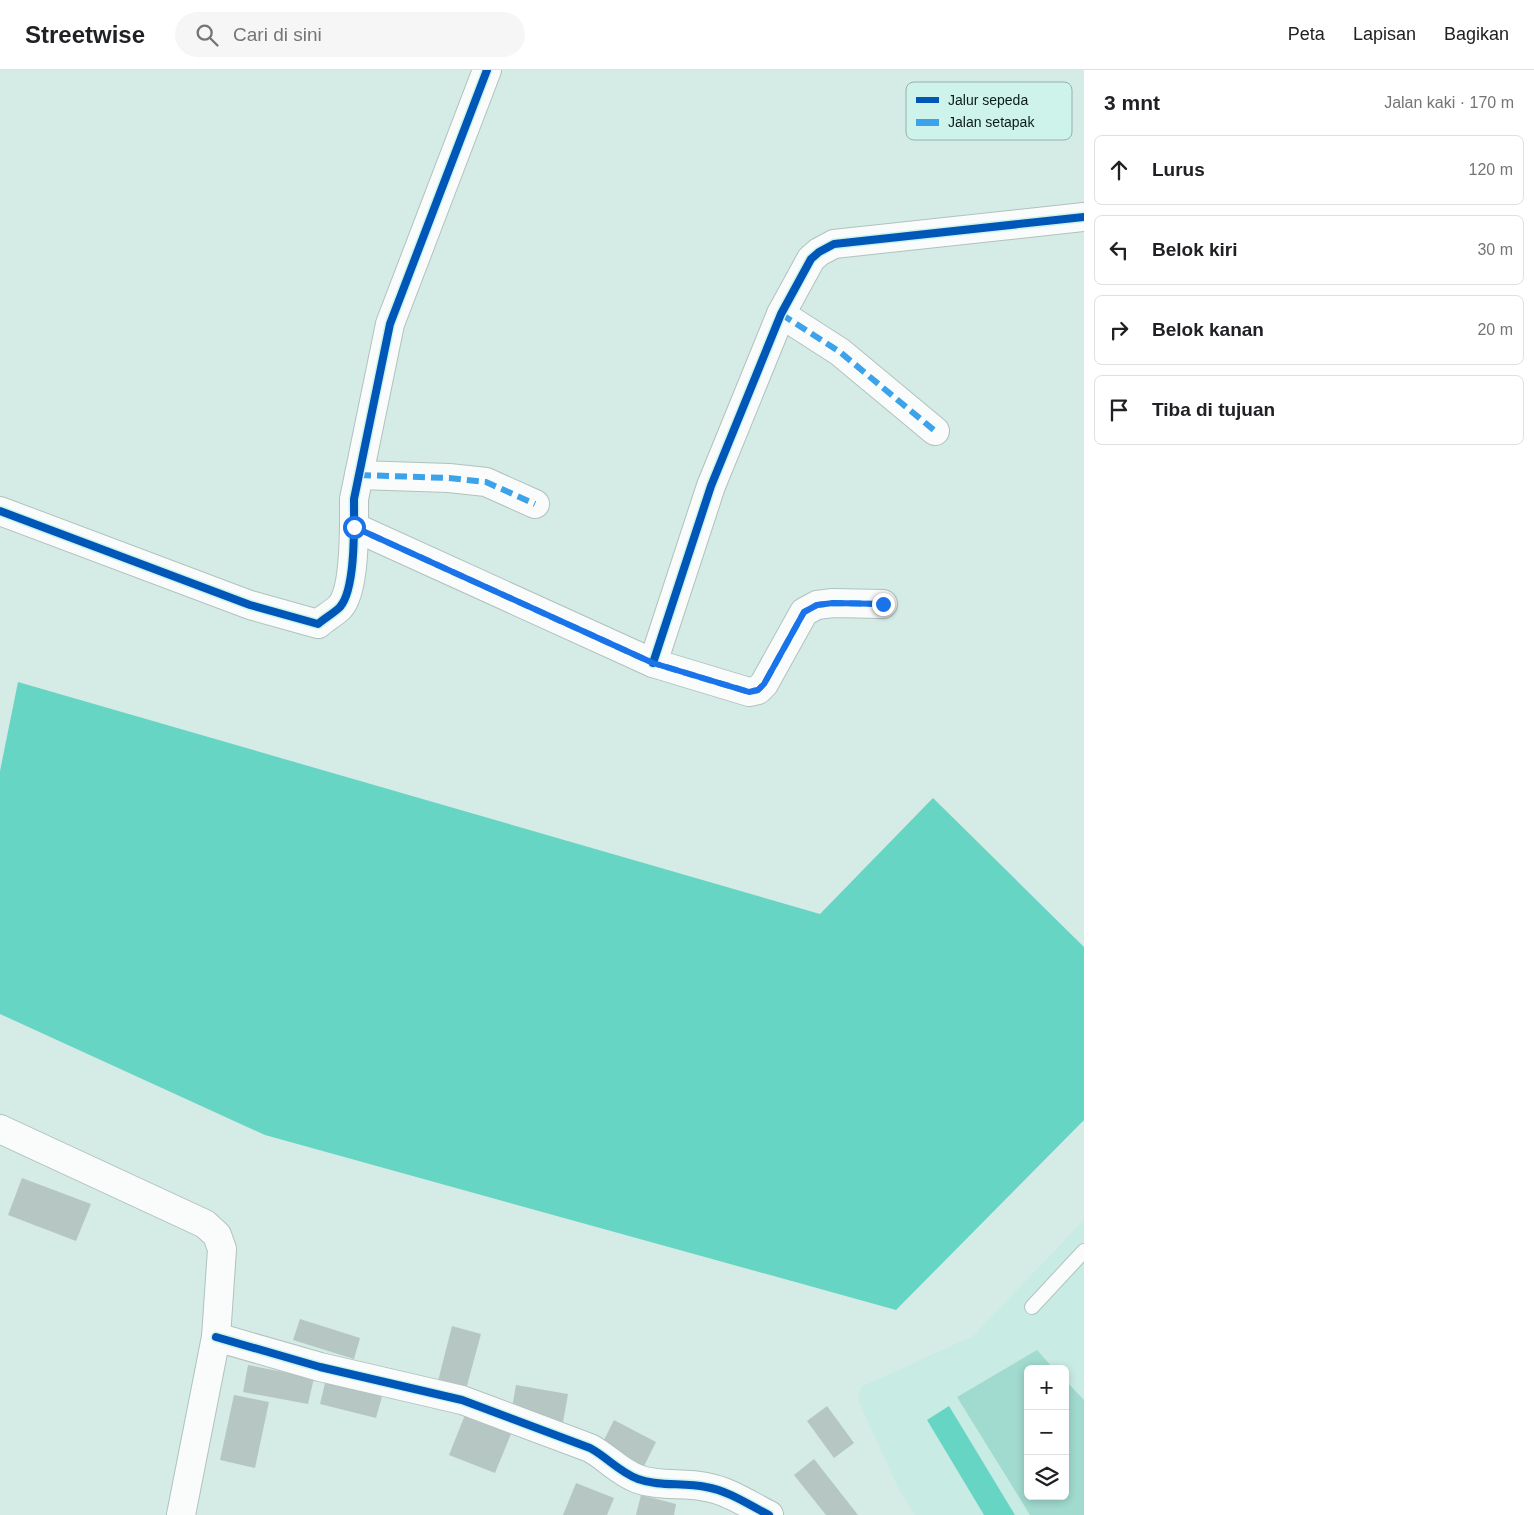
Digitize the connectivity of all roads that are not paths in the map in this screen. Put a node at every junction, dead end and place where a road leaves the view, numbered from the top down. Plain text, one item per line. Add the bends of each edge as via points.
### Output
1 (487, 70) edge
2 (1080, 217) edge
3 (781, 314) junction
4 (935, 431) dead end
5 (359, 475) junction
6 (535, 504) dead end
7 (0, 511) edge
8 (354, 527) junction
9 (883, 604) dead end
10 (653, 663) junction
11 (0, 1129) edge
12 (1084, 1251) edge
13 (1032, 1307) dead end
14 (216, 1337) junction
15 (181, 1515) edge
16 (769, 1515) edge

1 - 5 street via 390,324
2 - 3 street via 834,244 811,259
3 - 4 street via 840,352
3 - 10 street via 711,486
5 - 6 street via 486,482
5 - 8 street via 354,499
7 - 8 street via 250,605 318,624 340,606 351,583
8 - 10 street
9 - 10 street via 833,603 817,605 804,612 758,690 749,692
11 - 14 street via 204,1224 216,1235 222,1249
12 - 13 lane
14 - 15 street
14 - 16 street via 320,1367 462,1400 590,1448 625,1474 638,1479 721,1490

